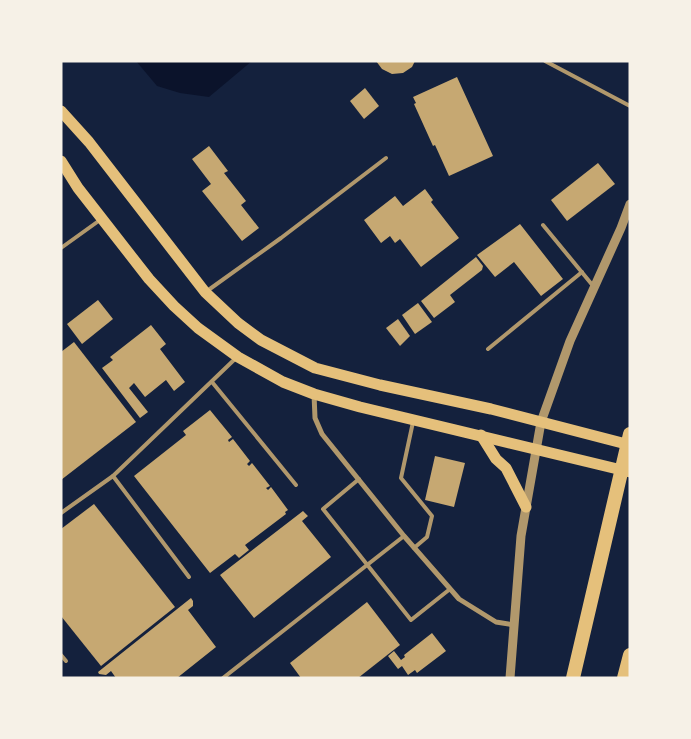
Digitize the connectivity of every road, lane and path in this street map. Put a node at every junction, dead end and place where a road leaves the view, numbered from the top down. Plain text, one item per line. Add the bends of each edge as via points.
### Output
1 (545, 61) edge
2 (630, 106) edge
3 (61, 111) edge
4 (386, 158) dead end
5 (61, 160) edge
6 (630, 204) edge
7 (102, 219) junction
8 (543, 225) dead end
9 (61, 248) edge
10 (582, 272) junction
11 (594, 287) junction
12 (205, 292) junction
13 (488, 349) dead end
14 (238, 357) junction
15 (212, 382) junction
16 (314, 394) junction
17 (414, 420) junction
18 (541, 422) junction
19 (630, 434) edge
20 (481, 435) junction
21 (630, 445) edge
22 (536, 449) junction
23 (630, 472) edge
24 (113, 476) junction
25 (359, 479) junction
26 (296, 485) dead end
27 (526, 507) junction
28 (61, 513) edge
29 (404, 536) junction
30 (414, 548) junction
31 (367, 565) junction
32 (189, 578) dead end
33 (450, 589) junction
34 (514, 625) junction
35 (61, 655) edge
36 (630, 655) edge
37 (66, 661) dead end
38 (223, 678) edge
39 (510, 678) edge
40 (573, 678) edge
41 (624, 678) edge

1 - 2 lane
3 - 12 main road via 89,142
4 - 12 lane
5 - 7 main road
6 - 11 street
7 - 9 lane
7 - 14 main road via 174,306
8 - 10 lane
10 - 11 lane
10 - 13 lane
11 - 18 street via 570,341
12 - 18 main road via 261,340 315,368
14 - 15 lane
14 - 16 main road via 283,382
15 - 24 lane
15 - 26 lane
16 - 17 main road
16 - 25 street via 315,418 322,434
17 - 20 main road
17 - 30 lane via 401,478 432,516 427,537
18 - 21 main road
18 - 22 street
19 - 40 highway
20 - 22 main road
20 - 27 main road via 496,460 506,468
22 - 23 main road
22 - 27 street
24 - 28 lane
24 - 32 lane
25 - 29 street
25 - 31 lane via 324,509
27 - 34 street
29 - 30 street
29 - 31 lane
30 - 33 street
31 - 33 lane via 411,620
31 - 38 lane
33 - 34 street via 459,600 496,622
34 - 39 street
35 - 37 lane
36 - 41 highway

